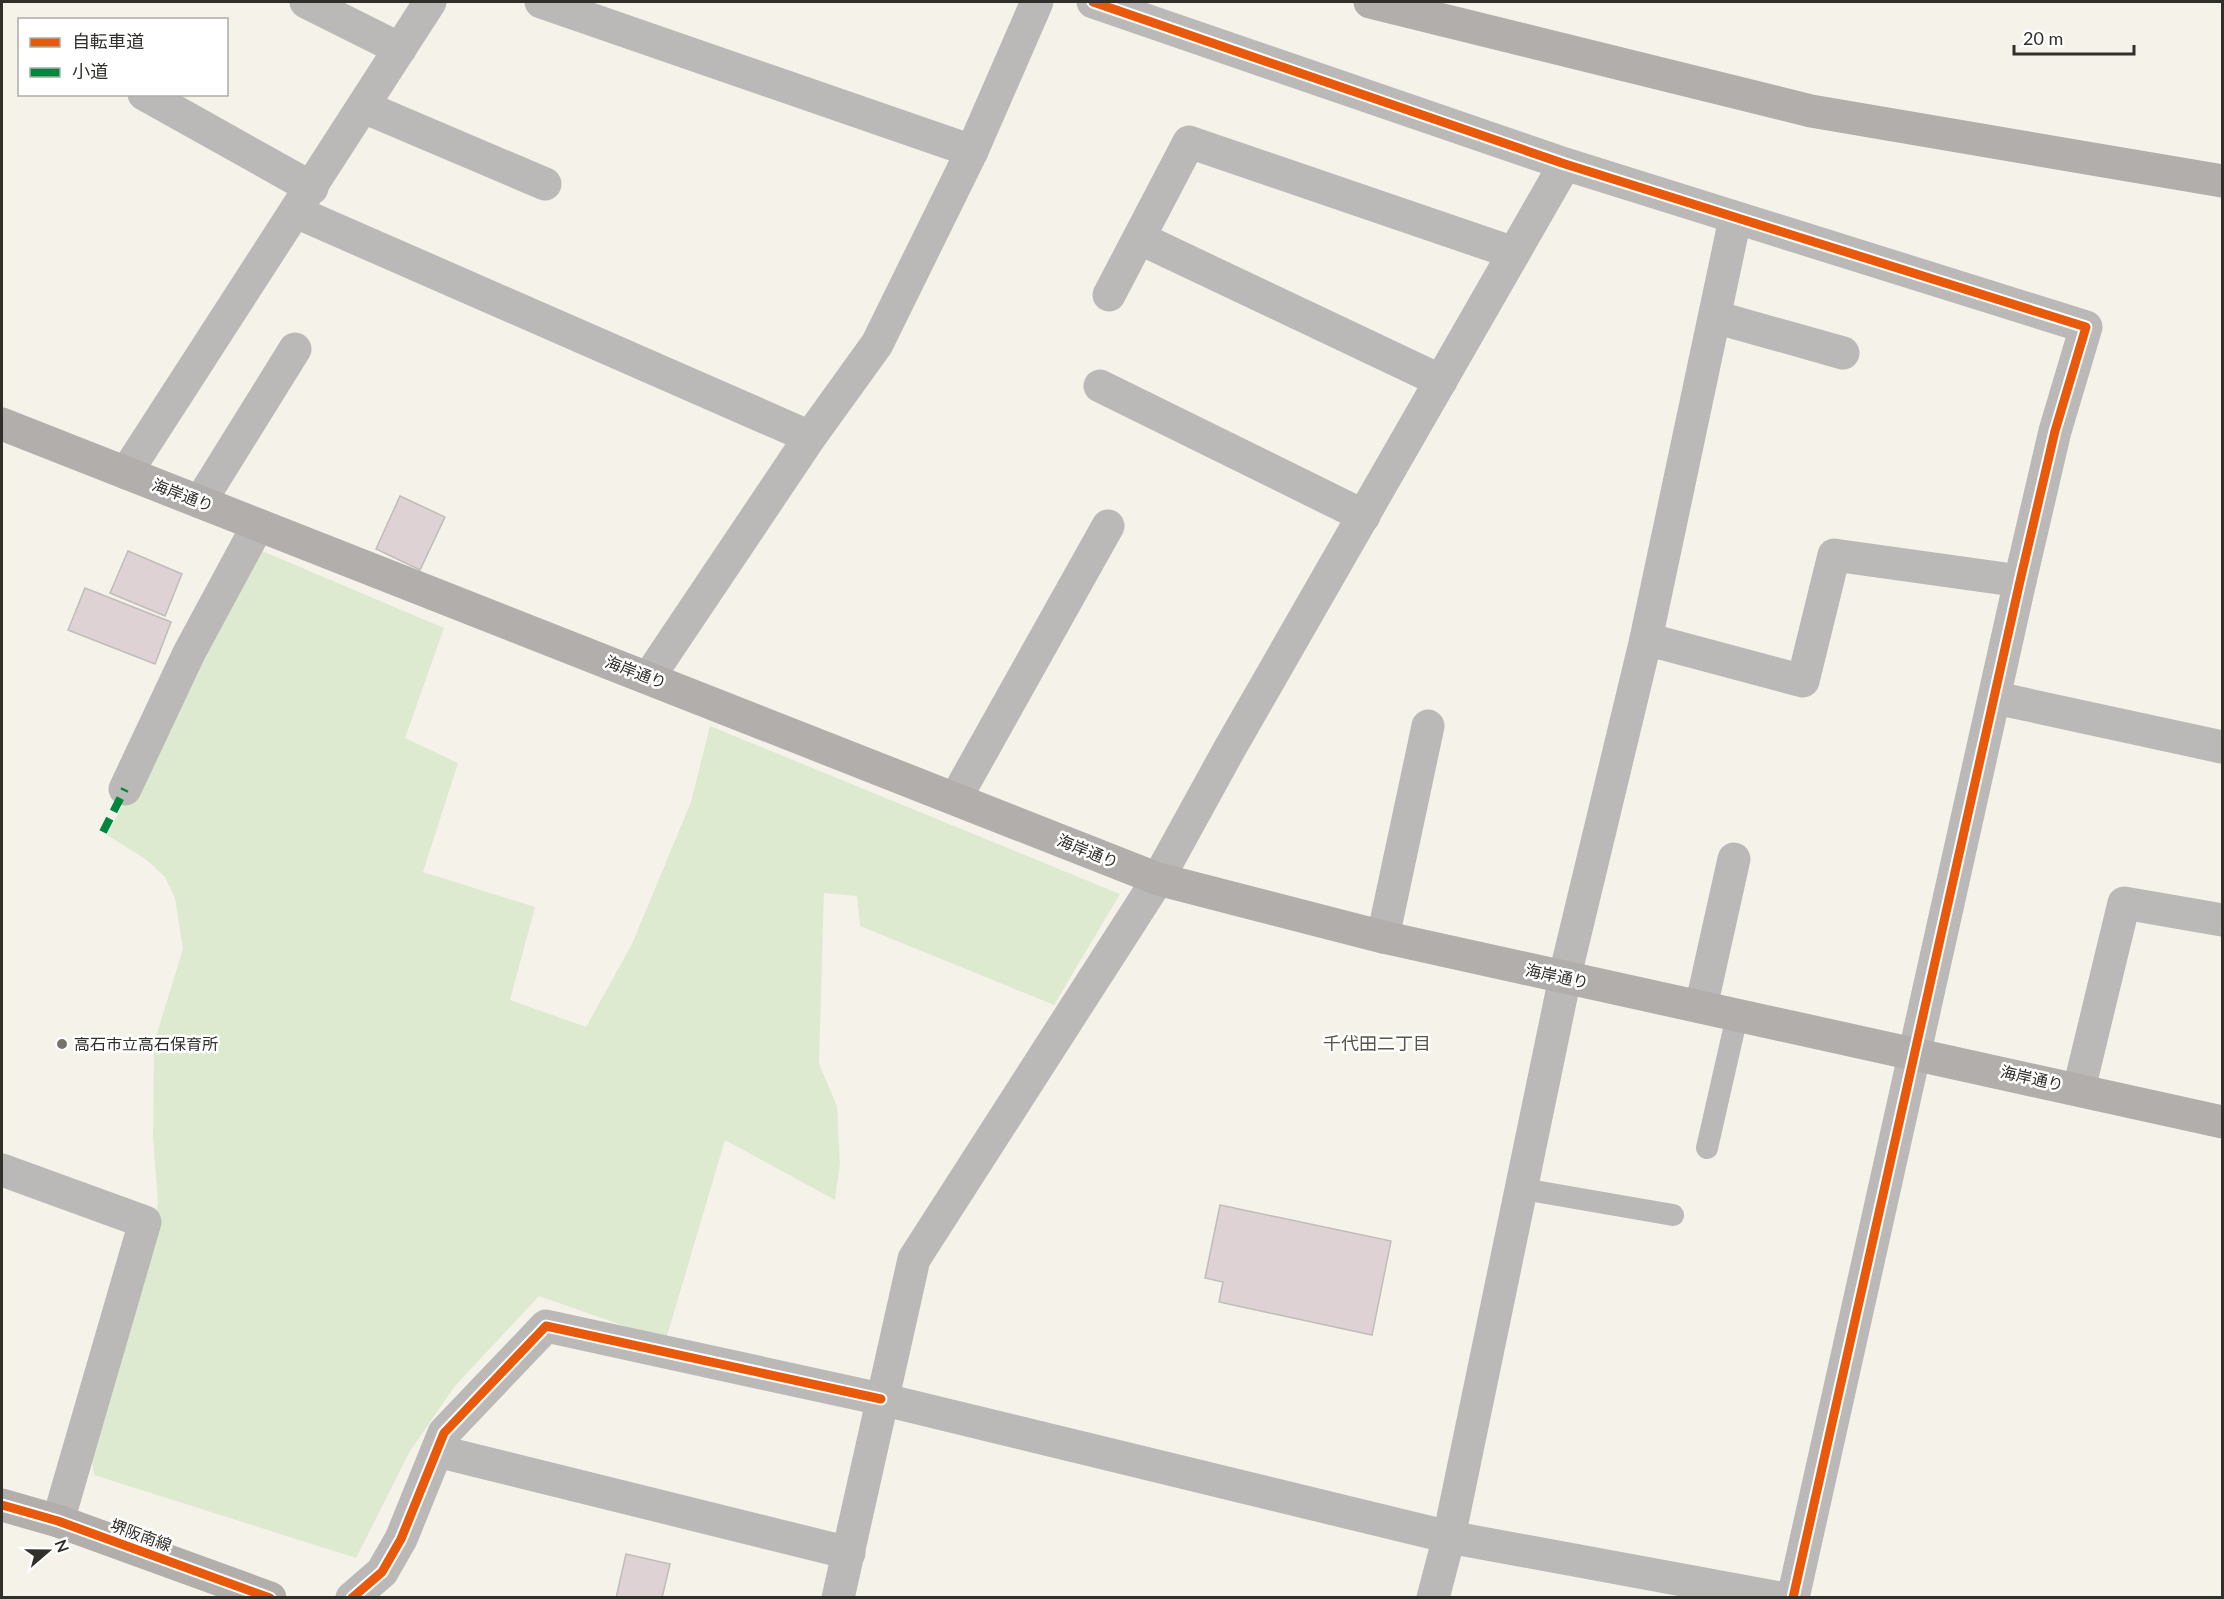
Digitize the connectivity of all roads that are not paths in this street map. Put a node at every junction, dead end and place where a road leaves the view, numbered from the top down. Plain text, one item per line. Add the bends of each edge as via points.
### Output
1 (306, 2) edge
2 (430, 2) edge
3 (541, 2) edge
4 (1037, 2) edge
5 (1093, 2) edge
6 (1370, 2) edge
7 (400, 49) junction
8 (147, 96) edge
9 (364, 107) junction
10 (972, 151) junction
11 (1565, 164) junction
12 (2223, 181) edge
13 (545, 184) dead end
14 (304, 200) junction
15 (1735, 219) junction
16 (1139, 238) junction
17 (1514, 253) junction
18 (1109, 295) dead end
19 (1714, 317) junction
20 (295, 349) dead end
21 (1843, 353) dead end
22 (1441, 381) junction
23 (1100, 386) dead end
24 (2, 424) edge
25 (810, 437) junction
26 (126, 473) junction
27 (200, 502) junction
28 (1364, 516) junction
29 (258, 525) junction
30 (1108, 526) dead end
31 (2020, 581) junction
32 (1646, 639) junction
33 (649, 677) junction
34 (1996, 698) junction
35 (1428, 726) dead end
36 (2223, 747) edge
37 (963, 785) dead end
38 (125, 789) dead end
39 (1734, 859) dead end
40 (1158, 879) junction
41 (2223, 920) edge
42 (1383, 937) junction
43 (1565, 978) junction
44 (1701, 1007) junction
45 (1737, 1016) junction
46 (1914, 1052) junction
47 (2079, 1089) junction
48 (2223, 1122) edge
49 (1707, 1148) dead end
50 (2, 1170) edge
51 (1523, 1189) junction
52 (1673, 1215) dead end
53 (881, 1399) junction
54 (437, 1450) junction
55 (2, 1505) edge
56 (58, 1521) junction
57 (1449, 1537) junction
58 (849, 1554) junction
59 (270, 1598) edge
60 (352, 1598) edge
61 (838, 1598) edge
62 (1433, 1598) edge
63 (1780, 1598) edge
64 (1792, 1598) edge

1 - 7 street
2 - 7 street
3 - 10 street
4 - 10 street
5 - 11 street
6 - 12 street via 1811,111
7 - 9 street
8 - 14 street
9 - 13 street
9 - 14 street
10 - 25 street via 878,344
11 - 15 street
11 - 17 street
14 - 25 street
14 - 26 street
15 - 19 street
15 - 31 street via 2086,327 2055,430
16 - 17 street via 1189,142
16 - 18 street
16 - 22 street
17 - 22 street
19 - 21 street
19 - 32 street
20 - 27 street
22 - 28 street
23 - 28 street
24 - 26 street, 海岸通り
25 - 33 street
26 - 27 street, 海岸通り
27 - 29 street, 海岸通り
28 - 40 street
29 - 33 street, 海岸通り
29 - 38 street via 189,653
30 - 37 street
31 - 32 street via 1834,555 1803,681
31 - 34 street
32 - 43 street
33 - 40 street, 海岸通り
34 - 36 street
34 - 46 street
35 - 42 street
39 - 44 street
40 - 42 street, 海岸通り
40 - 53 street via 914,1259
41 - 47 street via 2124,903
42 - 43 street, 海岸通り
43 - 44 street, 海岸通り
43 - 51 street
44 - 45 street, 海岸通り
45 - 46 street, 海岸通り
45 - 49 lane
46 - 47 street, 海岸通り
46 - 64 street
47 - 48 street, 海岸通り
50 - 56 street via 145,1222
51 - 52 lane
51 - 57 street
53 - 54 street via 546,1326 444,1433
53 - 57 street
53 - 58 street
54 - 58 street
54 - 60 street via 401,1539 381,1572
55 - 56 street, 堺阪南線
56 - 59 street, 堺阪南線
57 - 62 street
57 - 63 street
58 - 61 street

